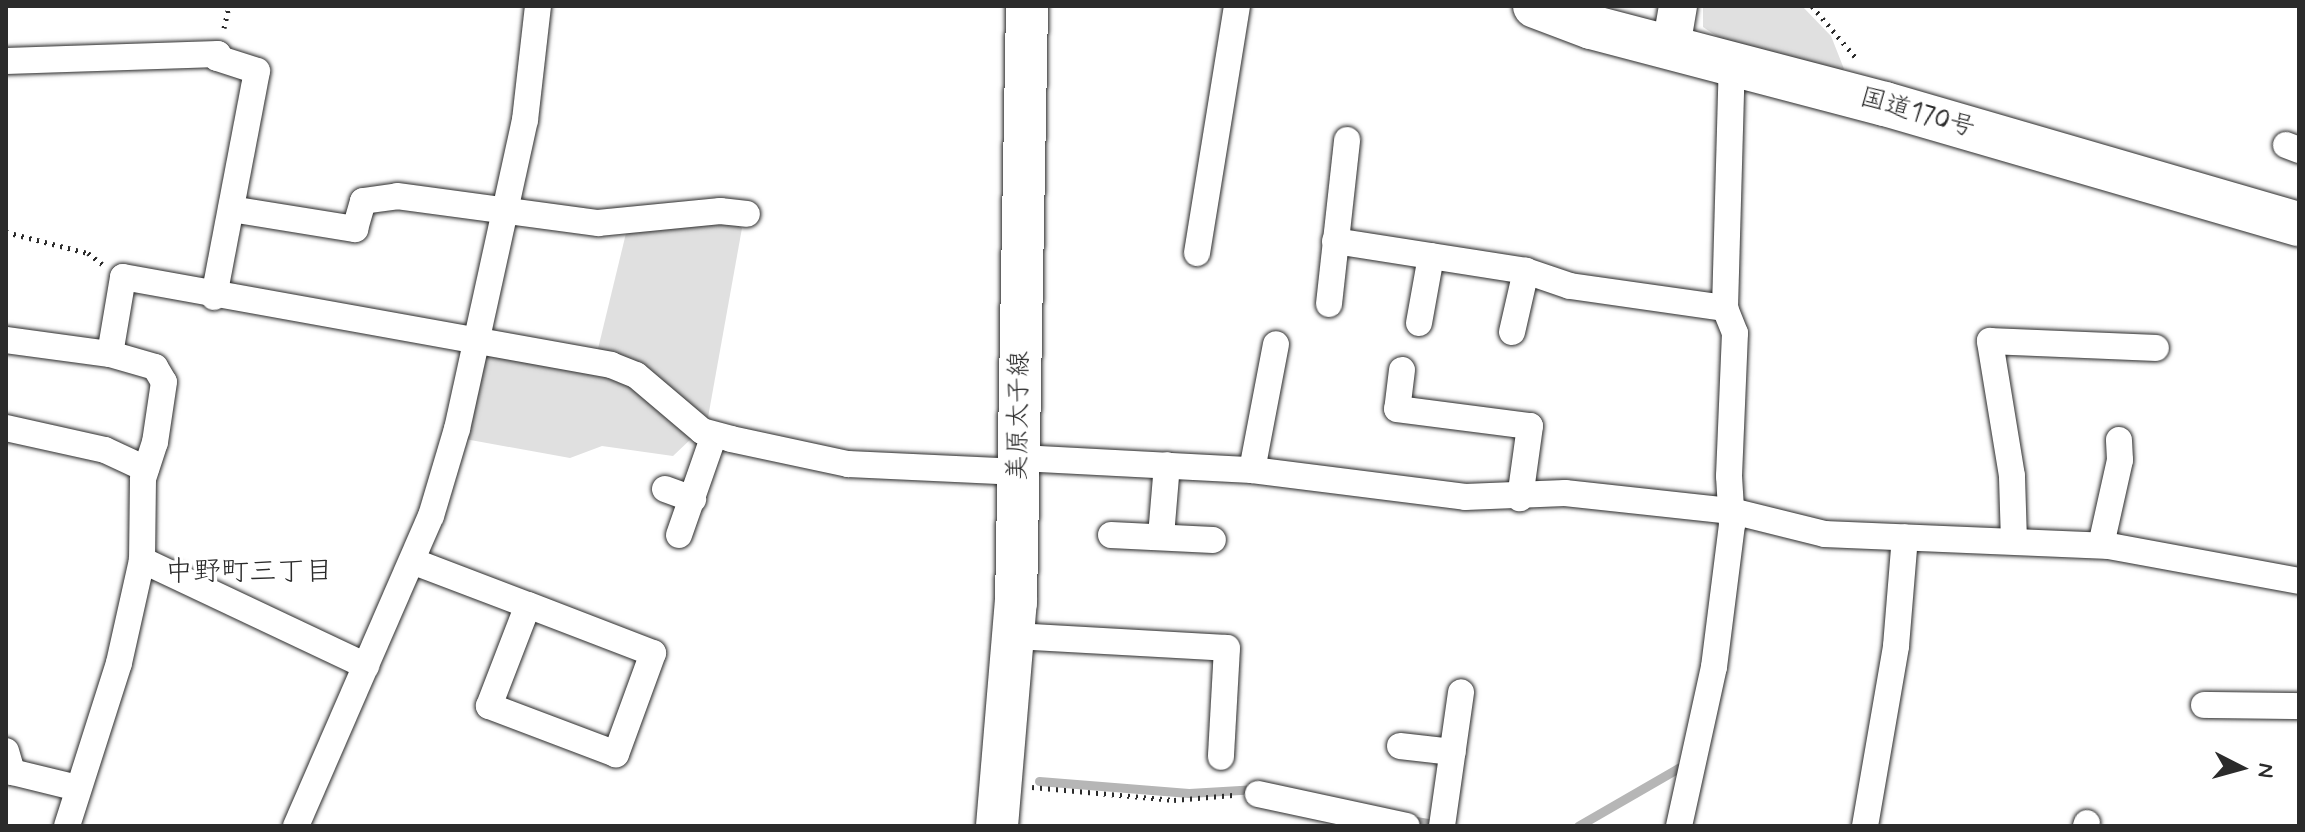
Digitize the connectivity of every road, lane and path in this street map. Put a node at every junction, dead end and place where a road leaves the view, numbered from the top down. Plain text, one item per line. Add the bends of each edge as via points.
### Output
1 (538, 6) edge
2 (1027, 6) edge
3 (1237, 6) edge
4 (1535, 6) edge
5 (1812, 6) edge
6 (1674, 27) edge
7 (6, 61) edge
8 (1732, 64) junction
9 (1885, 104) junction
10 (1347, 140) dead end
11 (508, 207) junction
12 (231, 209) junction
13 (747, 214) dead end
14 (2299, 224) edge
15 (6, 232) edge
16 (1335, 241) junction
17 (1197, 253) dead end
18 (1431, 256) junction
19 (1526, 271) junction
20 (123, 277) junction
21 (214, 297) junction
22 (1329, 304) dead end
23 (1725, 308) junction
24 (1419, 323) dead end
25 (1512, 332) dead end
26 (477, 338) junction
27 (6, 340) edge
28 (1276, 344) dead end
29 (2156, 348) dead end
30 (110, 354) junction
31 (1402, 370) dead end
32 (6, 428) edge
33 (714, 435) junction
34 (2119, 440) dead end
35 (1020, 465) junction
36 (1167, 465) junction
37 (146, 469) junction
38 (1252, 470) junction
39 (665, 489) dead end
40 (1520, 498) junction
41 (693, 499) junction
42 (1732, 511) junction
43 (679, 535) dead end
44 (1111, 535) dead end
45 (1161, 536) junction
46 (1905, 537) junction
47 (1213, 540) dead end
48 (2014, 541) junction
49 (2101, 545) junction
50 (142, 560) junction
51 (412, 561) junction
52 (2299, 581) edge
53 (528, 605) junction
54 (1014, 636) junction
55 (366, 666) junction
56 (1461, 692) dead end
57 (2204, 705) dead end
58 (2299, 706) edge
59 (1400, 746) dead end
60 (6, 751) edge
61 (1453, 752) junction
62 (1221, 757) dead end
63 (77, 788) junction
64 (1258, 794) joint
65 (999, 809) edge
66 (1303, 815) edge
67 (67, 826) edge
68 (296, 826) edge
69 (1404, 826) edge
70 (1442, 826) edge
71 (1679, 826) edge
72 (1865, 826) edge

1 - 11 street
2 - 35 main road, 美原太子線
3 - 17 street
4 - 6 highway, 国道170号
5 - 9 path via 1875,80
6 - 8 highway, 国道170号
7 - 12 street via 218,54 217,58 257,71
8 - 9 highway, 国道170号
8 - 23 street
9 - 14 highway, 国道170号
10 - 16 street
11 - 12 street via 397,196 363,201 355,229
11 - 13 street via 598,223 720,211
11 - 26 street
12 - 21 street
15 - 20 path via 88,253
16 - 18 street
16 - 22 street
18 - 19 street
18 - 24 street
19 - 23 street via 1570,286
19 - 25 street
20 - 21 street
20 - 30 street
21 - 26 street
23 - 42 street via 1735,333
26 - 33 street via 611,365 636,375 702,431
26 - 51 street via 453,444
27 - 30 street
28 - 38 street
29 - 48 street via 1990,341 2012,476
30 - 37 street via 155,367 164,382
31 - 40 street via 1397,409 1530,426
32 - 37 street via 105,450
33 - 35 street via 848,464
33 - 41 street
34 - 49 street via 2120,460
35 - 36 street
35 - 54 main road, 美原太子線
36 - 38 street
36 - 45 street
37 - 50 street via 140,512
38 - 40 street via 1399,493
39 - 41 street
40 - 42 street via 1565,493
41 - 43 street
42 - 46 street via 1825,534
42 - 71 street via 1714,667
44 - 45 street
45 - 47 street
46 - 48 street
46 - 72 street via 1896,646
48 - 49 street
49 - 52 street
50 - 55 street
50 - 63 street via 119,663
51 - 53 street
51 - 55 street
53 - 53 street via 653,653 616,754 489,706
54 - 62 street via 1227,648
54 - 65 main road, 美原太子線
55 - 68 street
56 - 61 street
57 - 58 street
59 - 61 street
60 - 63 street via 12,772
61 - 70 street
63 - 67 street
64 - 65 path via 1174,800 1029,787
64 - 66 street
66 - 69 street

